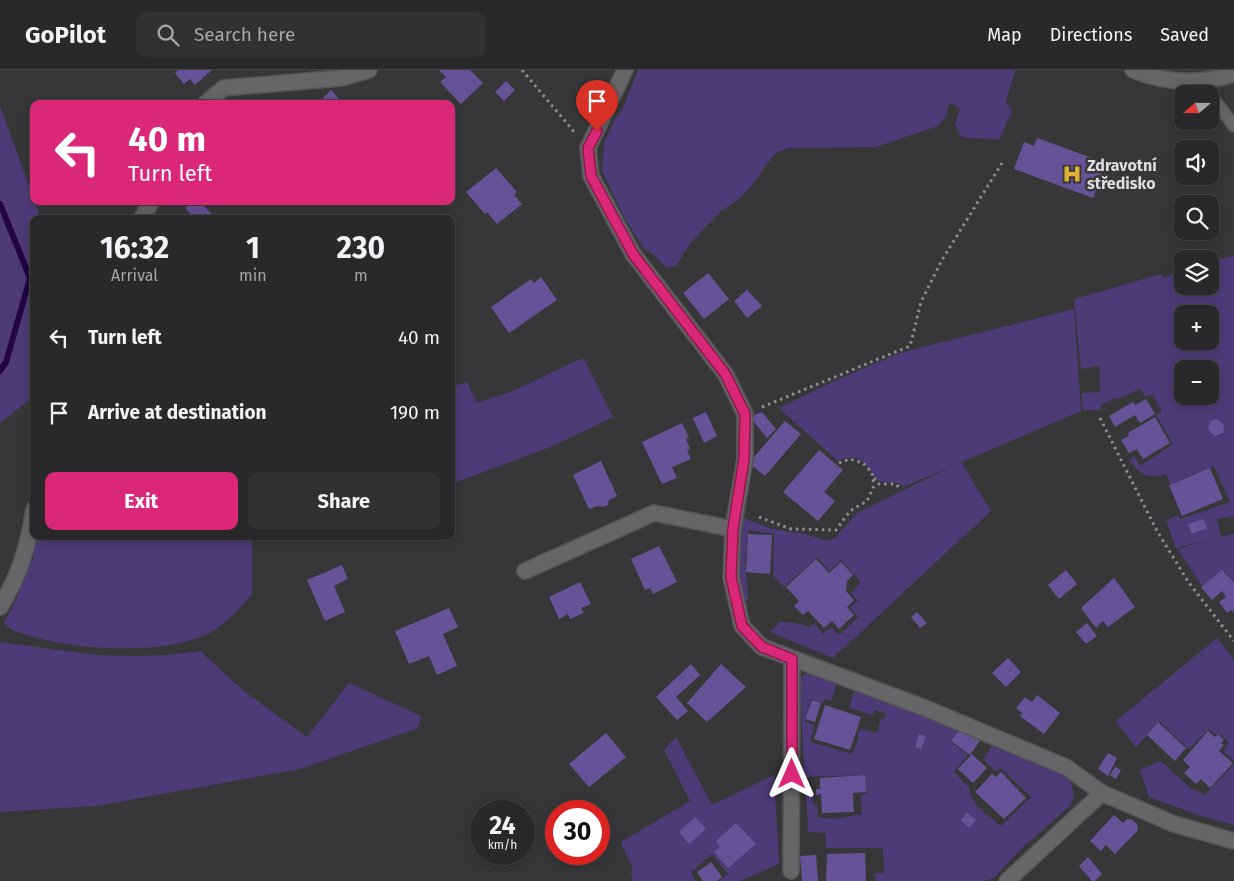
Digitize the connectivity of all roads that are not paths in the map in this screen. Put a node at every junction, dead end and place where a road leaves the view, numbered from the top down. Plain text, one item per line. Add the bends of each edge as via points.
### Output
1 (368, 70) edge
2 (625, 70) edge
3 (1133, 70) edge
4 (1234, 74) edge
5 (1208, 82) junction
6 (210, 100) edge
7 (1234, 126) edge
8 (733, 529) junction
9 (30, 530) edge
10 (525, 571) dead end
11 (0, 607) edge
12 (792, 659) junction
13 (1102, 793) junction
14 (1234, 841) edge
15 (791, 871) dead end
16 (1007, 881) edge

1 - 6 street via 340,78 224,88
2 - 8 street via 588,148 591,176 633,254 726,375 745,414 744,459
3 - 5 street via 1154,79
4 - 5 street
5 - 7 lane via 1213,98
8 - 10 street via 654,513
8 - 12 street via 731,577 742,626 762,647
9 - 11 street via 26,552
12 - 13 street via 925,708 1066,767
12 - 15 street
13 - 14 street via 1174,824
13 - 16 street

